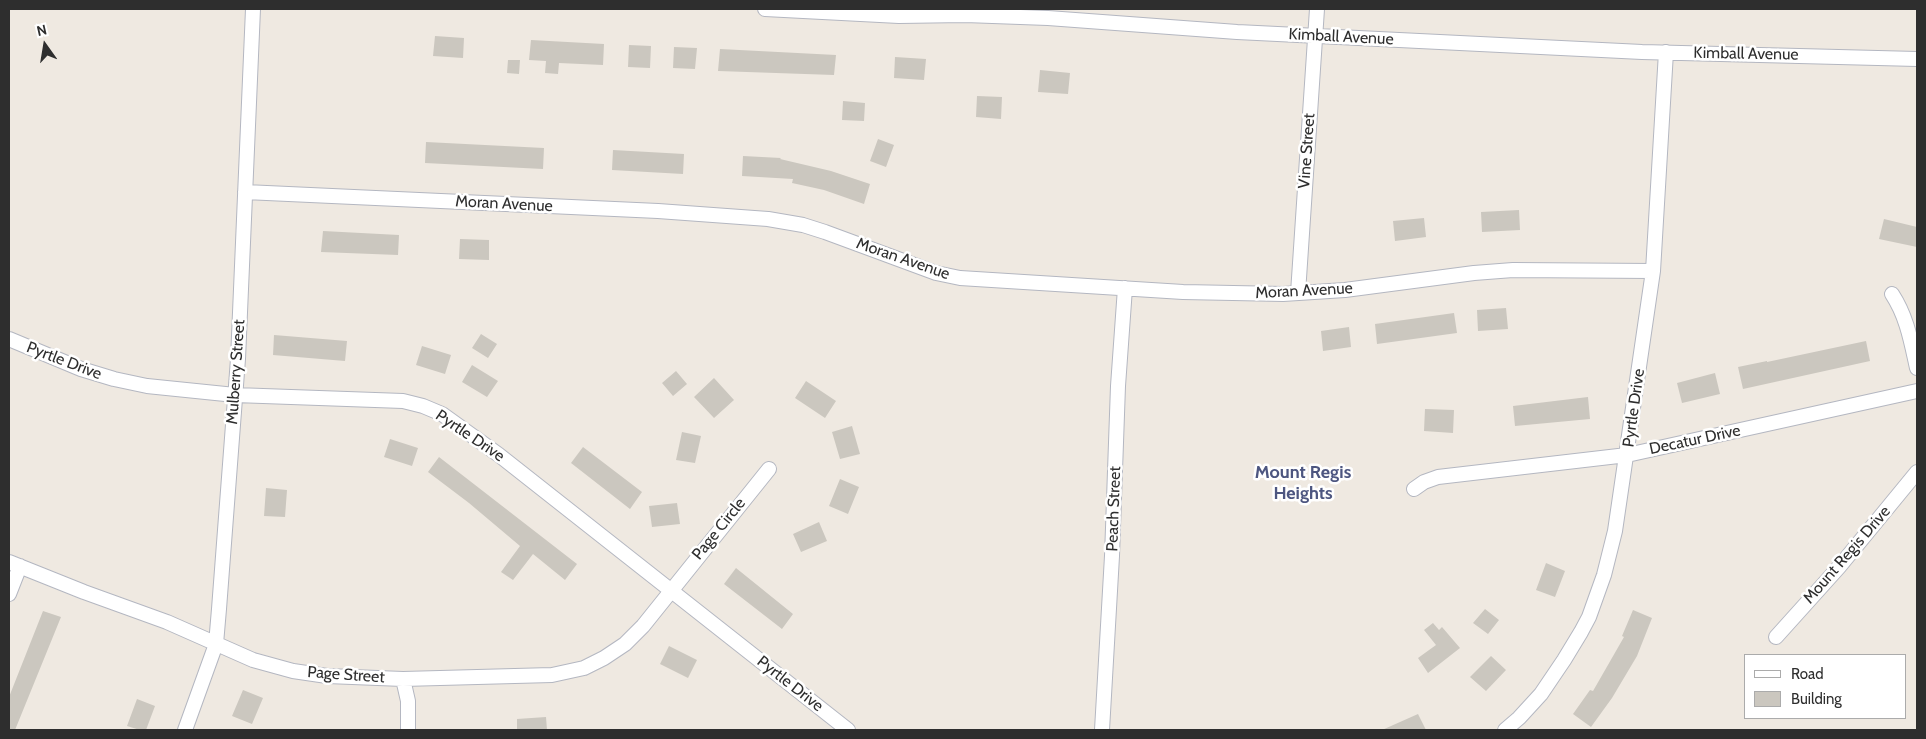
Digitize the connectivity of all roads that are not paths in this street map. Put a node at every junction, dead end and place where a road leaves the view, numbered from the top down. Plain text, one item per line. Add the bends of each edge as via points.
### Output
1 (253, 9) edge
2 (765, 9) edge
3 (1316, 9) edge
4 (965, 12) edge
5 (1315, 35) junction
6 (1666, 52) junction
7 (1917, 60) edge
8 (245, 192) junction
9 (1653, 270) junction
10 (1125, 288) junction
11 (1298, 294) junction
12 (1892, 294) dead end
13 (9, 339) edge
14 (1917, 368) edge
15 (1917, 391) edge
16 (235, 395) junction
17 (1627, 455) junction
18 (769, 469) dead end
19 (1917, 472) edge
20 (1414, 489) dead end
21 (14, 564) edge
22 (671, 590) junction
23 (9, 594) edge
24 (1776, 637) dead end
25 (216, 644) junction
26 (403, 679) junction
27 (185, 730) edge
28 (408, 730) edge
29 (848, 730) edge
30 (1102, 730) edge
31 (1504, 730) edge

1 - 8 street, Mulberry Street
2 - 4 street, Kimball Avenue via 899,16
3 - 5 street, Vine Street
4 - 5 street, Kimball Avenue
5 - 6 street, Kimball Avenue
5 - 11 street, Vine Street
6 - 7 street, Kimball Avenue
6 - 9 street, Pyrtle Drive
8 - 10 street, Moran Avenue via 768,219 803,225 936,273 960,278
8 - 16 street, Mulberry Street
9 - 11 street, Moran Avenue via 1514,270
9 - 17 street, Pyrtle Drive
10 - 11 street, Moran Avenue
10 - 30 street, Peach Street
12 - 14 street via 1907,323
13 - 16 street, Pyrtle Drive via 114,379 147,386
15 - 17 street, Decatur Drive
16 - 22 street, Pyrtle Drive via 402,401 442,414
16 - 25 street, Mulberry Street
17 - 20 street, Decatur Drive via 1438,477
17 - 31 street, Pyrtle Drive via 1615,531 1589,617 1540,694
18 - 22 street, Page Circle
19 - 24 street, Mount Regis Drive
21 - 23 street
21 - 25 street, Page Street
22 - 26 street, Page Street via 625,644 584,668 552,675
22 - 29 street, Pyrtle Drive
25 - 26 street, Page Street via 254,660 293,671 327,676
25 - 27 street, Mulberry Street
26 - 28 street via 408,701

